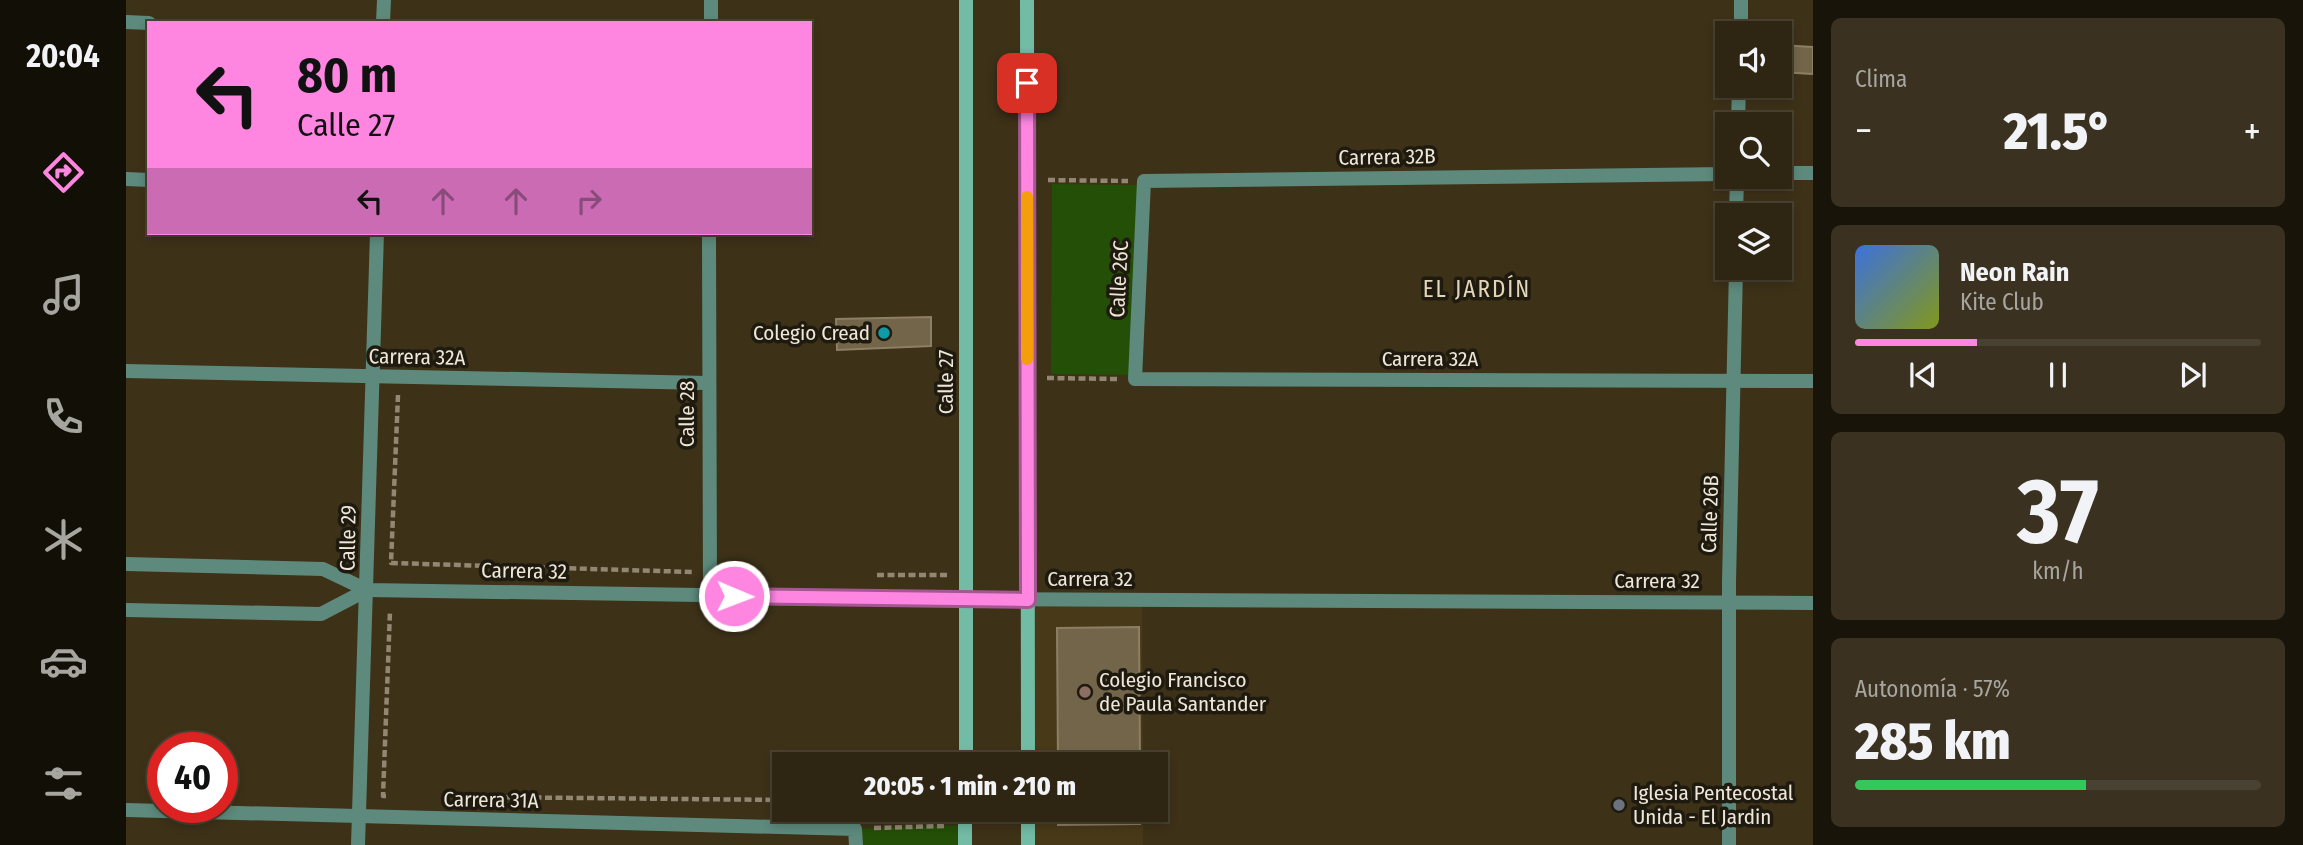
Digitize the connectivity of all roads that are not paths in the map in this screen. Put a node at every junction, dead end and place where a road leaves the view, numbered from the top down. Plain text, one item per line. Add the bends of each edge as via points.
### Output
1 (384, 0) edge
2 (711, 0) edge
3 (966, 0) edge
4 (1027, 0) edge
5 (1741, 0) edge
6 (383, 21) edge
7 (711, 21) edge
8 (1741, 21) edge
9 (126, 22) edge
10 (147, 23) edge
11 (1792, 173) edge
12 (1813, 173) edge
13 (1715, 174) edge
14 (126, 179) edge
15 (147, 180) edge
16 (1144, 181) joint
17 (377, 235) edge
18 (709, 235) edge
19 (1736, 280) edge
20 (126, 371) edge
21 (373, 377) junction
22 (1135, 379) joint
23 (1734, 381) junction
24 (1813, 381) edge
25 (708, 383) junction
26 (126, 564) edge
27 (367, 590) junction
28 (710, 596) junction
29 (967, 599) junction
30 (1028, 600) junction
31 (1729, 602) junction
32 (1813, 603) edge
33 (126, 610) edge
34 (966, 752) edge
35 (1028, 752) edge
36 (126, 810) edge
37 (359, 818) junction
38 (965, 822) edge
39 (1028, 822) edge
40 (358, 845) edge
41 (856, 845) edge
42 (965, 845) edge
43 (1028, 845) edge
44 (1729, 845) edge

1 - 6 street
2 - 7 street
3 - 29 main road, Calle 27
4 - 30 main road
5 - 8 street
9 - 10 street
11 - 12 street
13 - 16 street, Carrera 32B
14 - 15 street
16 - 22 street, Calle 26C
17 - 21 street, Calle 29
18 - 25 street, Calle 28
19 - 23 street, Calle 26B
20 - 21 street, Carrera 32A
21 - 25 street, Carrera 32A
21 - 27 street, Calle 29
22 - 23 street, Carrera 32A
23 - 24 street, Carrera 32A
23 - 31 street, Calle 26B
25 - 28 street, Calle 28
26 - 27 street, Carrera 32 via 323,569
27 - 28 street, Carrera 32
27 - 33 street, Carrera 32 via 321,614
27 - 37 street, Calle 29
28 - 29 street, Carrera 32
29 - 30 street, Carrera 32
29 - 34 main road, Calle 27
30 - 31 street, Carrera 32
30 - 35 main road
31 - 32 street, Carrera 32
31 - 44 street, Calle 26B
36 - 37 street, Carrera 31A
37 - 40 street, Calle 29
37 - 41 street, Carrera 31A via 855,829
38 - 42 main road
39 - 43 main road

